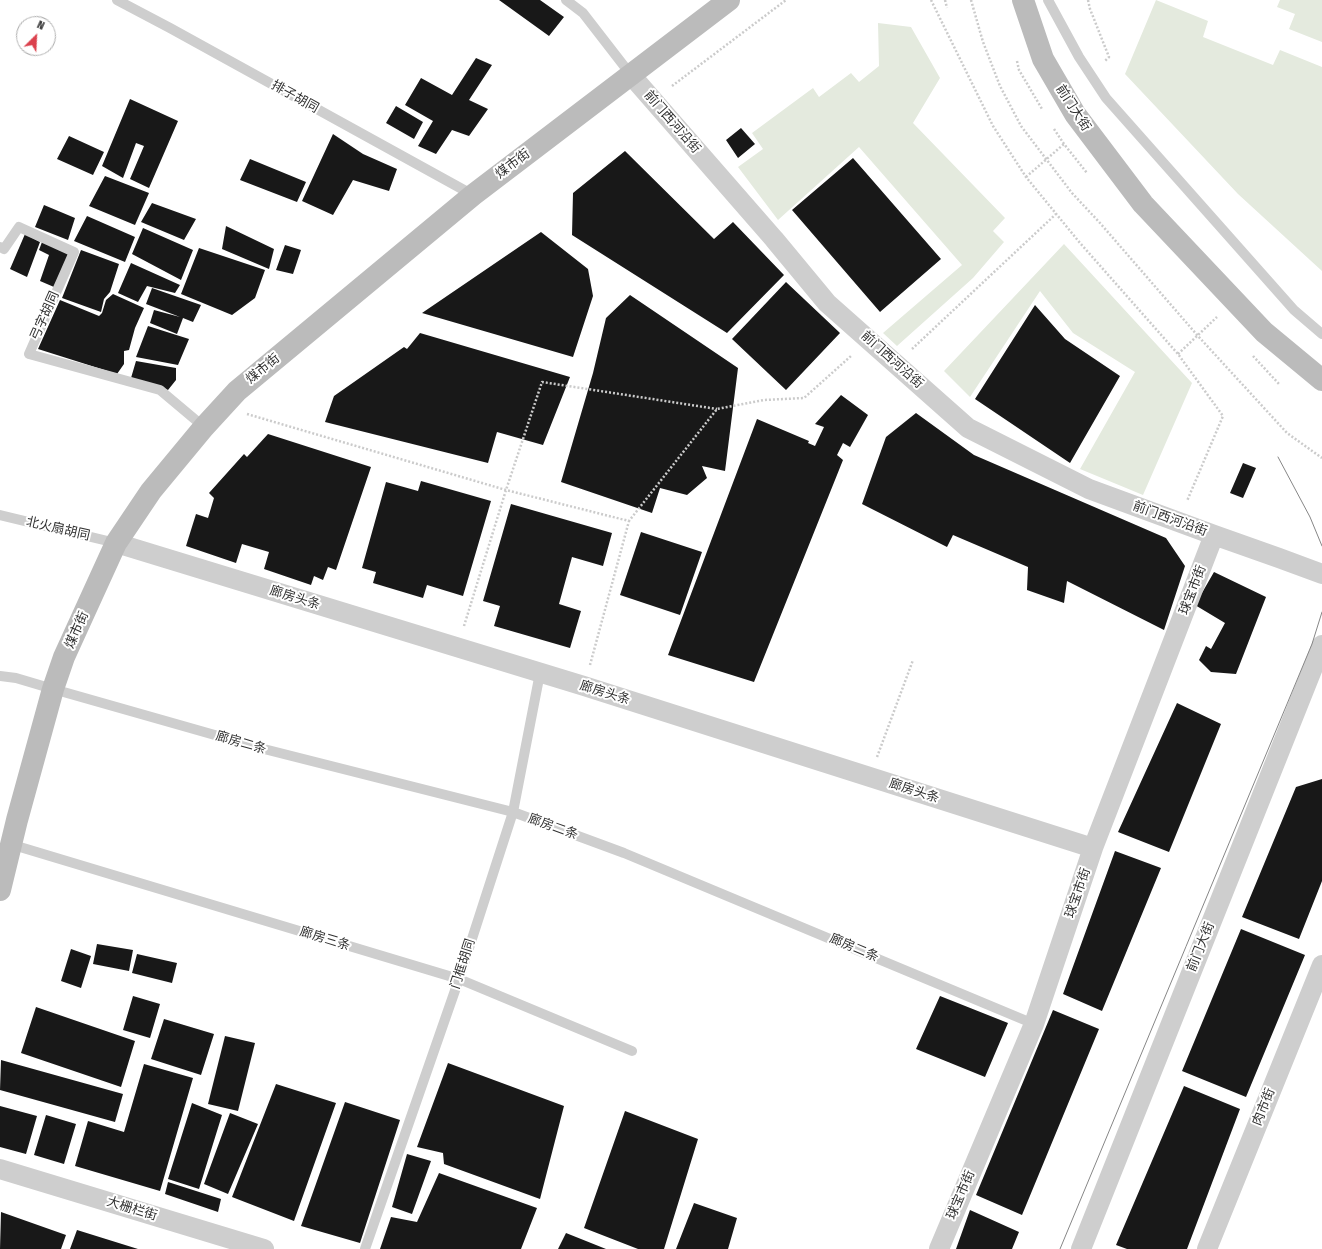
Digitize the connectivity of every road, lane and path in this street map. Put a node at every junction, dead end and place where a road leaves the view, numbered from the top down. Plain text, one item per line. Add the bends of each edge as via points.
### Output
1 (117, 0) edge
2 (566, 0) edge
3 (729, 0) edge
4 (931, 0) edge
5 (945, 0) edge
6 (971, 0) edge
7 (1023, 0) edge
8 (1048, 0) edge
9 (1088, 0) edge
10 (947, 8) dead end
11 (1109, 58) dead end
12 (631, 75) junction
13 (1064, 144) dead end
14 (1046, 159) junction
15 (1026, 177) junction
16 (473, 195) junction
17 (1056, 214) junction
18 (0, 247) edge
19 (1217, 317) dead end
20 (1322, 334) edge
21 (1198, 336) junction
22 (885, 353) junction
23 (1178, 354) junction
24 (1322, 380) edge
25 (222, 407) junction
26 (717, 409) junction
27 (204, 427) junction
28 (1322, 458) edge
29 (506, 490) junction
30 (0, 515) edge
31 (629, 521) junction
32 (1178, 522) junction
33 (1214, 535) junction
34 (116, 543) junction
35 (1322, 574) edge
36 (1322, 645) edge
37 (458, 648) junction
38 (913, 660) dead end
39 (540, 674) junction
40 (0, 676) edge
41 (584, 686) junction
42 (53, 689) junction
43 (870, 777) junction
44 (513, 812) junction
45 (10, 844) junction
46 (1093, 848) junction
47 (0, 890) edge
48 (1322, 965) edge
49 (459, 979) junction
50 (1034, 1024) junction
51 (632, 1051) dead end
52 (0, 1169) edge
53 (264, 1249) edge
54 (365, 1249) edge
55 (939, 1249) edge
56 (1081, 1249) edge
57 (1207, 1249) edge

1 - 16 lane, 排子胡同
2 - 12 lane, 前门西河沿街 via 583,13
3 - 12 main road, 煤市街
4 - 15 path via 993,126
5 - 10 path
6 - 14 path via 983,42 1000,86 1021,126
7 - 24 main road, 前门大街 via 1043,59 1075,114 1143,204 1264,332
8 - 20 lane via 1106,98 1294,310
9 - 11 path
12 - 16 main road, 煤市街
12 - 22 street, 前门西河沿街 via 827,302
13 - 14 path
14 - 15 path
14 - 21 path via 1072,193
15 - 17 path
16 - 25 main road, 煤市街 via 237,390
17 - 22 path via 902,359
17 - 23 path
18 - 27 lane, 弓字胡同 via 4,249 18,227 74,252 29,354 160,390
19 - 21 path
21 - 23 path
21 - 28 path via 1287,433
22 - 26 path via 860,348 804,398 764,400
22 - 32 street, 前门西河沿街 via 968,428 1089,489
23 - 32 path via 1223,416
25 - 27 main road, 煤市街
25 - 29 path
26 - 29 path via 542,382
26 - 31 path
27 - 34 main road, 煤市街 via 151,491
29 - 31 path
29 - 37 path
30 - 34 lane, 北火扇胡同
31 - 41 path
32 - 33 street, 前门西河沿街
33 - 35 street, 前门西河沿街
33 - 46 street, 球宝市街
34 - 37 street, 廊房头条
34 - 42 main road, 煤市街 via 64,657
36 - 56 street, 前门大街
37 - 39 street, 廊房头条
38 - 43 path
39 - 41 street, 廊房头条
39 - 44 lane, 门框胡同
40 - 42 lane, 廊房二条
41 - 43 street, 廊房头条
42 - 44 lane, 廊房二条 via 264,750
42 - 45 main road, 煤市街
43 - 46 street, 廊房头条
44 - 49 lane, 门框胡同
44 - 50 lane, 廊房二条 via 624,853
45 - 47 main road, 煤市街
45 - 49 lane, 廊房三条
46 - 50 street, 球宝市街
48 - 57 street, 肉市街
49 - 51 lane, 廊房三条
49 - 54 lane, 门框胡同
50 - 55 street, 球宝市街
52 - 53 street, 大栅栏街

